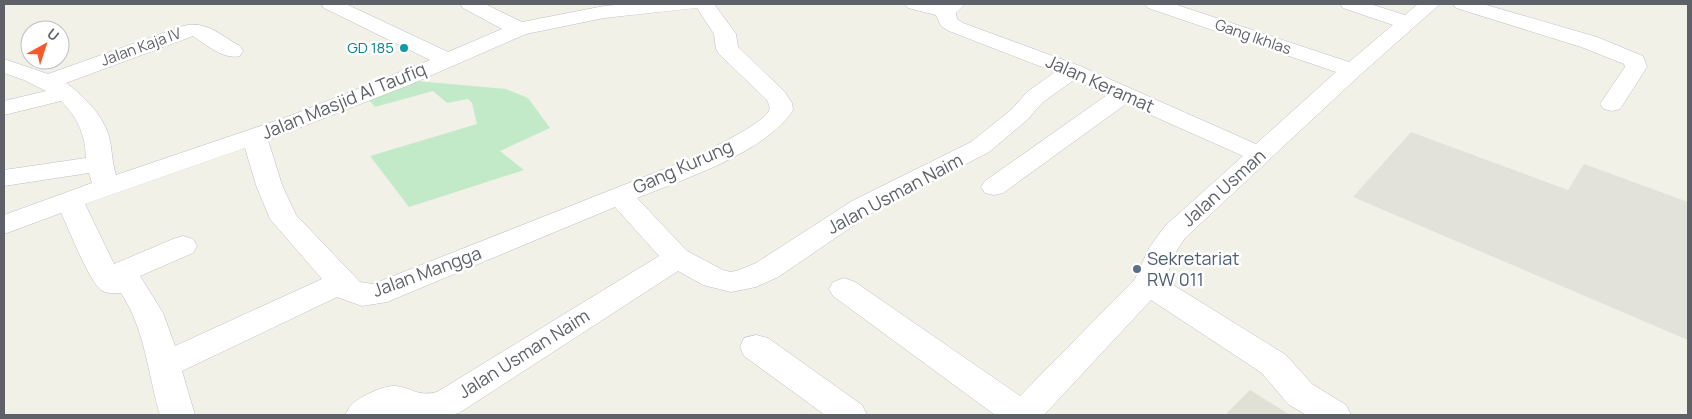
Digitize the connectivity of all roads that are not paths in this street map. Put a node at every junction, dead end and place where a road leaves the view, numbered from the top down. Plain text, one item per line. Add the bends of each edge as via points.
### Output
1 (331, 4) edge
2 (470, 4) edge
3 (684, 4) edge
4 (690, 4) edge
5 (704, 4) edge
6 (916, 4) edge
7 (1155, 4) edge
8 (1350, 4) edge
9 (1430, 4) edge
10 (1463, 4) edge
11 (951, 8) edge
12 (1406, 22) junction
13 (518, 29) junction
14 (232, 51) dead end
15 (446, 59) junction
16 (4, 66) edge
17 (1072, 70) junction
18 (1352, 70) junction
19 (57, 87) junction
20 (1124, 94) junction
21 (1612, 104) dead end
22 (4, 108) edge
23 (254, 136) junction
24 (1261, 155) junction
25 (103, 176) junction
26 (4, 178) edge
27 (994, 187) dead end
28 (619, 195) junction
29 (69, 200) junction
30 (4, 225) edge
31 (183, 246) dead end
32 (677, 258) junction
33 (108, 278) junction
34 (342, 282) junction
35 (1148, 284) junction
36 (844, 289) dead end
37 (756, 347) dead end
38 (164, 365) junction
39 (177, 415) edge
40 (364, 415) edge
41 (850, 415) edge
42 (1022, 415) edge
43 (1334, 415) edge

1 - 15 street
2 - 13 street
3 - 4 street, Jalan Masjid Al Taufiq
3 - 13 street, Jalan Masjid Al Taufiq via 604,12
5 - 28 street, Gang Kurung via 725,34 727,49 776,96 781,104 780,112 731,148
6 - 11 street, Jalan Keramat
7 - 18 street, Gang Ikhlas
8 - 12 street
9 - 12 street, Jalan Usman
10 - 21 street via 1589,42 1636,61 1636,67
11 - 17 street, Jalan Keramat via 946,18 956,27
12 - 18 street, Jalan Usman
13 - 15 street, Jalan Masjid Al Taufiq
14 - 19 street, Jalan Kaja IV via 196,29 190,30
15 - 23 street, Jalan Masjid Al Taufiq via 393,83
16 - 19 street
17 - 20 street, Jalan Keramat
17 - 32 street, Jalan Usman Naim via 1035,97 1019,115 980,147 862,207 760,273 731,282 714,278
18 - 24 street, Jalan Usman
19 - 22 street, Jalan Kaja IV
19 - 25 street via 80,106 95,131
20 - 24 street, Jalan Keramat
20 - 27 street
23 - 25 street, Jalan Masjid Al Taufiq
23 - 34 street, Jalan Mangga via 269,185 284,219
24 - 35 street, Jalan Usman via 1175,232 1163,248
25 - 26 street
25 - 29 street, Jalan Masjid Al Taufiq
28 - 32 street, Jalan Usman Naim
28 - 34 street, Jalan Mangga via 376,294 362,295 349,290
29 - 30 street, Jalan Masjid Al Taufiq
29 - 33 street
31 - 33 street
32 - 40 street, Jalan Usman Naim via 447,403 424,409 395,400 386,401
33 - 38 street via 114,284 130,282 139,295 154,326
34 - 38 street
35 - 42 street, Jalan Usman
35 - 43 street via 1274,364 1300,394
36 - 42 street
37 - 41 street
38 - 39 street

